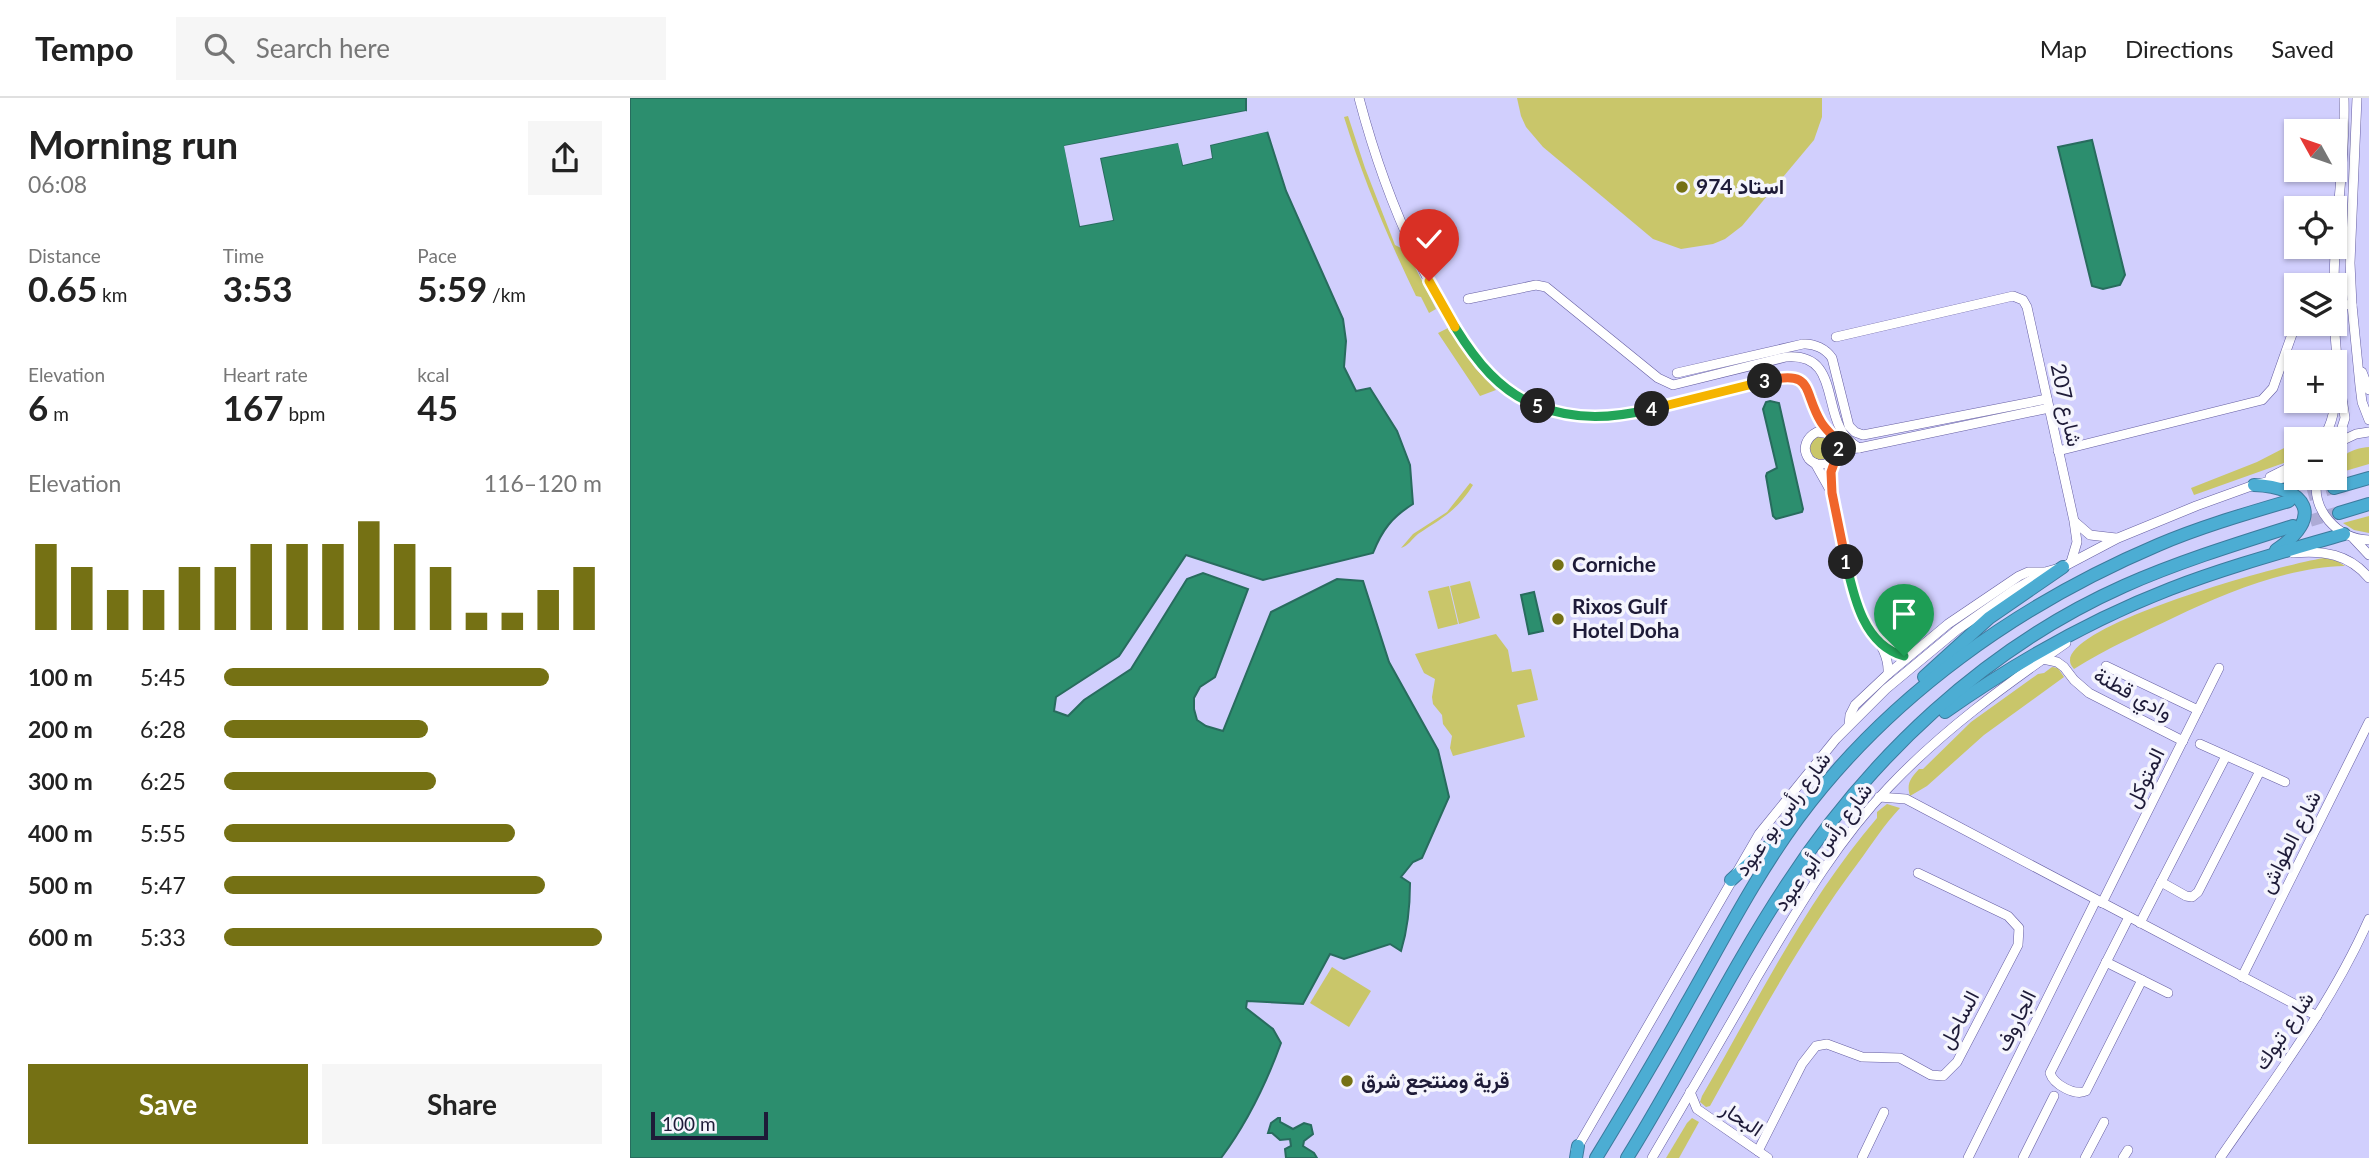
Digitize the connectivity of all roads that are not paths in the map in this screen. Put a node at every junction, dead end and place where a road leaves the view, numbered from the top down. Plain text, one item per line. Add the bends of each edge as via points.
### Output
1 (1359, 98) edge
2 (2344, 98) edge
3 (2357, 98) edge
4 (2334, 273) edge
5 (1468, 299) dead end
6 (2347, 305) edge
7 (2352, 305) junction
8 (2291, 336) edge
9 (1836, 337) dead end
10 (2358, 362) junction
11 (1677, 373) dead end
12 (2369, 390) edge
13 (2048, 404) junction
14 (1813, 407) junction
15 (2369, 420) edge
16 (2369, 432) edge
17 (1831, 434) junction
18 (1811, 435) junction
19 (2347, 438) edge
20 (1848, 440) junction
21 (1859, 448) junction
22 (1837, 451) junction
23 (2058, 451) junction
24 (1815, 463) junction
25 (2284, 470) edge
26 (2284, 478) edge
27 (2369, 478) edge
28 (2347, 484) tunnel mouth
29 (2254, 485) junction
30 (2317, 490) edge
31 (1832, 493) junction
32 (2289, 501) tunnel mouth
33 (2369, 504) edge
34 (2339, 513) tunnel mouth
35 (2074, 521) junction
36 (2293, 526) tunnel mouth
37 (2348, 535) junction
38 (2118, 538) junction
39 (2369, 540) edge
40 (2369, 555) edge
41 (2267, 556) junction
42 (2067, 564) junction
43 (2045, 572) junction
44 (2369, 578) edge
45 (2096, 622) junction
46 (1882, 645) junction
47 (2064, 645) junction
48 (1909, 656) junction
49 (2043, 659) junction
50 (2106, 666) dead end
51 (2220, 668) dead end
52 (1888, 674) junction
53 (2070, 675) junction
54 (2198, 710) junction
55 (2369, 722) edge
56 (1882, 724) junction
57 (1849, 726) junction
58 (1907, 737) junction
59 (2183, 741) junction
60 (2200, 744) dead end
61 (2227, 756) junction
62 (2260, 771) junction
63 (1898, 777) junction
64 (2285, 782) dead end
65 (1879, 797) junction
66 (1906, 799) junction
67 (1799, 818) junction
68 (1918, 873) dead end
69 (1731, 880) junction
70 (2161, 882) junction
71 (2099, 901) junction
72 (2129, 917) junction
73 (2369, 919) edge
74 (2140, 923) junction
75 (2106, 962) junction
76 (2242, 977) junction
77 (2142, 980) junction
78 (2168, 993) dead end
79 (2317, 1016) junction
80 (1690, 1092) junction
81 (2054, 1096) dead end
82 (1697, 1109) junction
83 (1884, 1112) dead end
84 (1678, 1113) junction
85 (2104, 1122) dead end
86 (1758, 1151) junction
87 (1575, 1154) edge
88 (1596, 1158) edge
89 (1627, 1158) edge
90 (1652, 1158) edge
91 (1768, 1158) edge
92 (1862, 1158) edge
93 (1968, 1158) edge
94 (2023, 1158) edge
95 (2085, 1158) edge
96 (2220, 1158) edge

1 - 14 street via 1382,170 1429,281 1476,359 1515,394 1548,410 1597,418 1791,377 1809,390
2 - 4 street
3 - 7 street
5 - 20 street via 1546,287 1673,386 1786,358 1803,358 1824,376 1839,426
6 - 7 street
7 - 10 street
8 - 23 street via 2273,388 2262,400
9 - 13 street, شارع 207 via 2013,296 2021,298 2027,307
10 - 12 street
10 - 15 street via 2362,402
11 - 13 street via 1807,344 1827,352 1834,362 1849,426 1863,435
13 - 21 street
13 - 23 street, شارع 207
14 - 17 street
14 - 18 street
16 - 19 street
17 - 18 street
17 - 22 street
18 - 24 street via 1805,450
20 - 21 street
20 - 22 street
21 - 22 street
22 - 24 street via 1825,464
22 - 31 street
23 - 35 street, شارع 207
24 - 31 street
25 - 29 street
26 - 29 street
27 - 28 highway
29 - 38 street
29 - 41 highway via 2285,489 2303,508 2298,533
30 - 37 street via 2323,513
31 - 46 street via 1856,603
32 - 56 highway, شارع رأس بو عبود via 2162,544 2077,584 1965,654
33 - 34 highway
35 - 38 street via 2090,535
35 - 42 street via 2077,542
36 - 58 highway, شارع رأس بو عبود via 2191,559 2073,612 1966,684
37 - 39 street
37 - 40 street
37 - 41 highway
38 - 42 street
41 - 44 street via 2326,553 2347,559
41 - 45 highway via 2170,589
42 - 43 street
42 - 56 highway via 1989,618 1928,673
43 - 48 street via 2019,576
43 - 57 street via 1925,654
45 - 47 street, شارع رأس أبو عبود
45 - 58 highway via 2032,656
46 - 48 street
46 - 52 street
47 - 49 street, شارع رأس أبو عبود
47 - 53 street, وادي قطنة
48 - 52 street
49 - 53 street, وادي قطنة via 2057,662
49 - 63 street, شارع رأس أبو عبود via 1967,716
50 - 54 street
51 - 54 street, المتوكل
52 - 57 street via 1855,705
53 - 59 street, وادي قطنة via 2089,693
54 - 59 street, المتوكل
55 - 76 street, شارع الطواش
56 - 67 highway, شارع رأس بو عبود
57 - 69 street via 1759,834
58 - 89 highway, شارع رأس بو عبود via 1846,804 1786,885
59 - 71 street, المتوكل
60 - 61 street
61 - 62 street
61 - 70 street
62 - 64 street
62 - 70 street via 2198,892 2186,896
63 - 65 street, شارع رأس أبو عبود
63 - 66 street
65 - 66 street
65 - 80 street, شارع رأس أبو عبود via 1801,903
66 - 71 street
67 - 69 highway
67 - 88 highway, شارع رأس بو عبود via 1749,893
68 - 86 street, الساحل via 2008,916 2019,928 2018,945 1957,1062 1943,1076 1931,1075 1900,1058 1862,1057 1827,1044 1816,1046 1802,1064
69 - 87 street
70 - 74 street
71 - 72 street
71 - 93 street, الجاروف
72 - 74 street
72 - 75 street
73 - 79 street, شارع تبوك
74 - 76 street
75 - 77 street
75 - 77 street via 2050,1073 2053,1080 2076,1093 2086,1091
76 - 79 street
77 - 78 street
79 - 96 street, شارع تبوك
80 - 82 street, البحار
80 - 84 street, شارع رأس أبو عبود
81 - 94 street
82 - 84 street, البحار
82 - 86 street, البحار
83 - 92 street
84 - 90 street, شارع رأس أبو عبود
85 - 95 street
86 - 91 street, البحار

